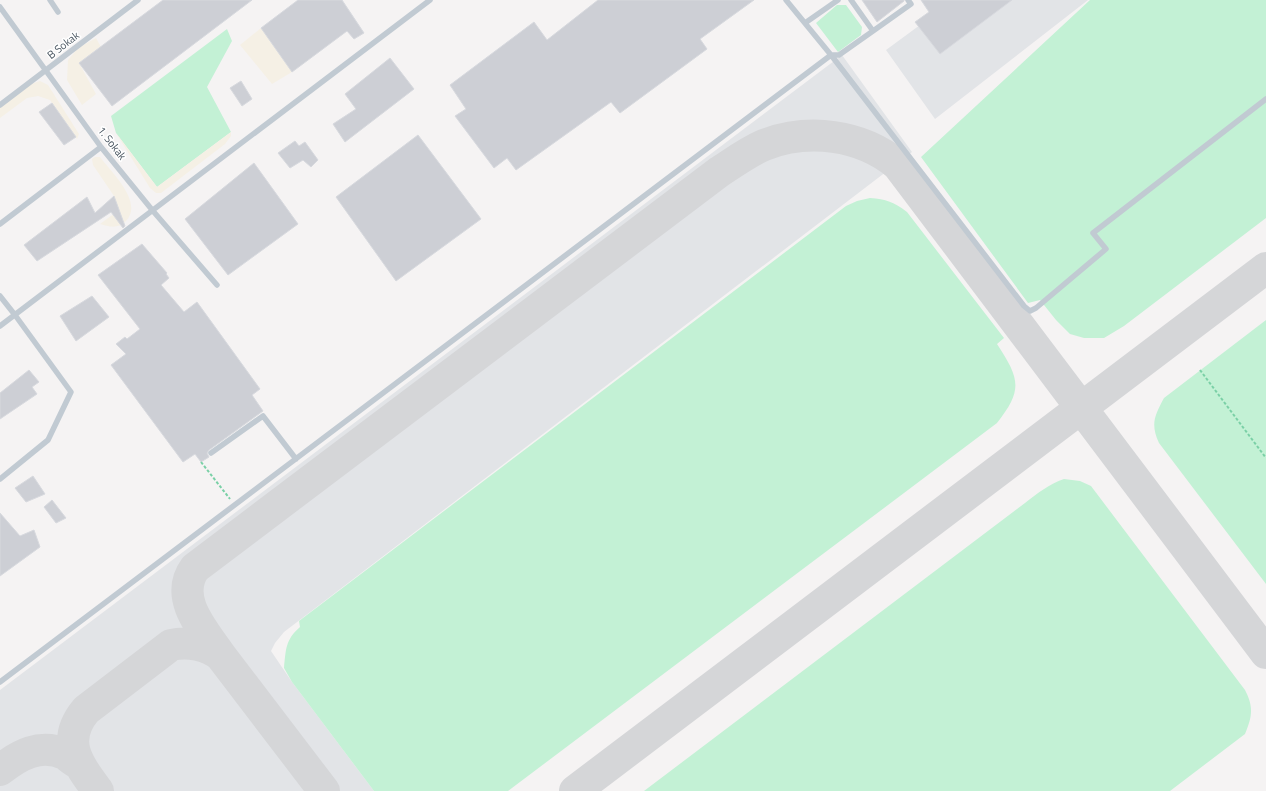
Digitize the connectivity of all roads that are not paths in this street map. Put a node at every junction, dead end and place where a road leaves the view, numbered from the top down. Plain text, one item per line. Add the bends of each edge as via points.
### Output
1 (50, 0) edge
2 (138, 0) edge
3 (430, 0) edge
4 (786, 0) edge
5 (838, 0) edge
6 (851, 0) edge
7 (908, 0) edge
8 (0, 7) edge
9 (58, 12) dead end
10 (805, 24) junction
11 (873, 31) junction
12 (831, 56) junction
13 (47, 70) junction
14 (1266, 99) edge
15 (0, 105) edge
16 (101, 147) junction
17 (153, 210) junction
18 (0, 224) edge
19 (217, 285) dead end
20 (0, 296) edge
21 (16, 315) junction
22 (0, 326) edge
23 (211, 453) dead end
24 (296, 459) junction
25 (0, 479) edge
26 (0, 682) edge

1 - 9 lane
2 - 13 lane, B Sokak
3 - 17 lane
4 - 10 lane
5 - 10 lane
6 - 11 lane
7 - 11 lane via 912,4
8 - 13 lane, 1. Sokak
10 - 12 lane
11 - 12 lane via 839,55
12 - 14 lane via 1024,306 1030,310 1036,308 1106,249 1093,233
12 - 24 lane
13 - 15 lane, B Sokak
13 - 16 lane, 1. Sokak
16 - 17 lane, 1. Sokak
16 - 18 lane
17 - 19 lane, 1. Sokak
17 - 21 lane
20 - 21 lane
21 - 22 lane
21 - 25 lane via 71,392 48,440
23 - 24 lane via 264,416
24 - 26 lane

